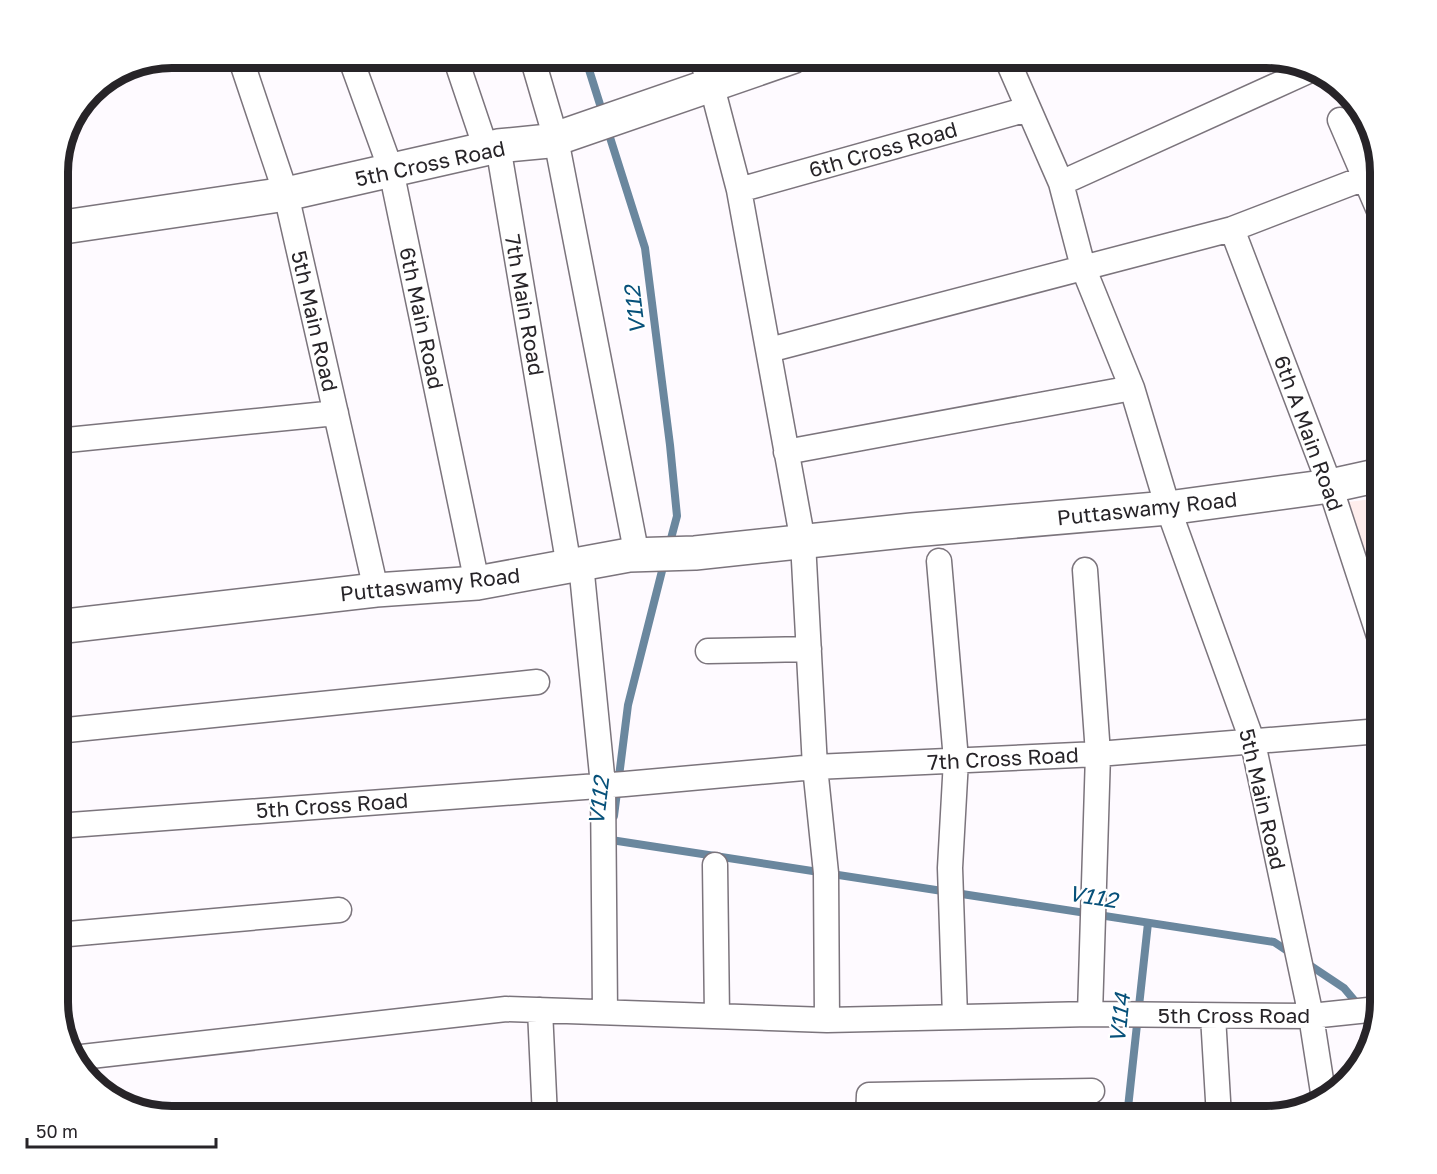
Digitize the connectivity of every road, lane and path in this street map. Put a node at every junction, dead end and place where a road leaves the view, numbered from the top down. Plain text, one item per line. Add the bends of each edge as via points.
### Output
1 (244, 68) edge
2 (354, 68) edge
3 (459, 68) edge
4 (535, 68) edge
5 (1011, 68) edge
6 (706, 70) edge
7 (1301, 74) edge
8 (1028, 109) junction
9 (1340, 120) dead end
10 (556, 139) junction
11 (498, 146) junction
12 (391, 170) junction
13 (1370, 170) edge
14 (1370, 176) edge
15 (1061, 183) junction
16 (739, 190) junction
17 (286, 194) junction
18 (68, 226) edge
19 (1232, 229) junction
20 (1083, 267) junction
21 (769, 350) junction
22 (1132, 388) junction
23 (336, 413) junction
24 (68, 440) edge
25 (786, 452) junction
26 (1370, 477) edge
27 (1330, 486) junction
28 (1168, 508) junction
29 (803, 542) junction
30 (649, 555) junction
31 (939, 561) dead end
32 (575, 566) junction
33 (1085, 570) dead end
34 (477, 583) junction
35 (376, 590) junction
36 (1370, 608) edge
37 (68, 626) edge
38 (809, 649) junction
39 (708, 651) dead end
40 (537, 682) dead end
41 (68, 730) edge
42 (1370, 732) edge
43 (1252, 743) junction
44 (1098, 754) junction
45 (956, 760) junction
46 (815, 767) junction
47 (612, 785) junction
48 (68, 825) edge
49 (715, 865) dead end
50 (339, 910) dead end
51 (68, 934) edge
52 (540, 1010) junction
53 (1369, 1010) edge
54 (605, 1012) junction
55 (1090, 1014) junction
56 (717, 1016) junction
57 (1214, 1016) junction
58 (1311, 1016) junction
59 (955, 1017) junction
60 (826, 1020) junction
61 (83, 1057) edge
62 (1322, 1089) edge
63 (1092, 1091) dead end
64 (544, 1106) edge
65 (868, 1106) edge
66 (1218, 1106) edge

1 - 17 street, 5th Main Road
2 - 12 street, 6th Main Road
3 - 11 street via 483,140
4 - 10 street
5 - 8 street, 5th Main Road
6 - 10 main road, 5th Cross Road via 662,103
6 - 16 street
7 - 15 street
8 - 15 street, 5th Main Road
8 - 16 street, 6th Cross Road
9 - 13 street
10 - 11 main road, 5th Cross Road
10 - 30 street
11 - 12 main road, 5th Cross Road
11 - 32 street, 7th Main Road
12 - 17 main road, 5th Cross Road
12 - 34 street, 6th Main Road
14 - 19 street
15 - 20 street, 5th Main Road
16 - 21 street
17 - 18 main road, 5th Cross Road
17 - 23 street, 5th Main Road
19 - 20 street
19 - 27 street, 6th A Main Road
20 - 21 street
20 - 22 street, 5th Main Road
21 - 25 street
22 - 25 street
22 - 28 street, 5th Main Road
23 - 24 street
23 - 35 street, 5th Main Road
25 - 29 street
26 - 27 main road, Puttaswamy Road
27 - 28 main road, Puttaswamy Road
27 - 36 street, 6th A Main Road
28 - 29 main road, Puttaswamy Road
28 - 43 street, 5th Main Road
29 - 30 main road, Puttaswamy Road
29 - 38 street
30 - 32 main road, Puttaswamy Road
31 - 45 street
32 - 34 main road, Puttaswamy Road
32 - 47 street, 7th Main Road
33 - 44 street
34 - 35 main road, Puttaswamy Road
35 - 37 main road, Puttaswamy Road
38 - 39 street
38 - 46 street
40 - 41 street
42 - 43 street, 7th Cross Road
43 - 44 street, 7th Cross Road
43 - 58 street, 5th Main Road
44 - 45 street, 7th Cross Road
44 - 55 street
45 - 46 street, 7th Cross Road
45 - 59 street via 950,880
46 - 47 street, 7th Cross Road
46 - 60 street via 826,873
47 - 48 street, 5th Cross Road
47 - 54 street, 7th Main Road
49 - 56 street
50 - 51 street
52 - 54 street, 5th Cross Road
52 - 61 street, 5th Cross Road via 506,1009
52 - 64 street
53 - 58 street, 5th Cross Road
54 - 56 street, 5th Cross Road
55 - 57 street, 5th Cross Road
55 - 59 street, 5th Cross Road
56 - 60 street, 5th Cross Road
57 - 58 street, 5th Cross Road
57 - 66 street
58 - 62 street, 5th Main Road
59 - 60 street, 5th Cross Road
63 - 65 street via 868,1095

